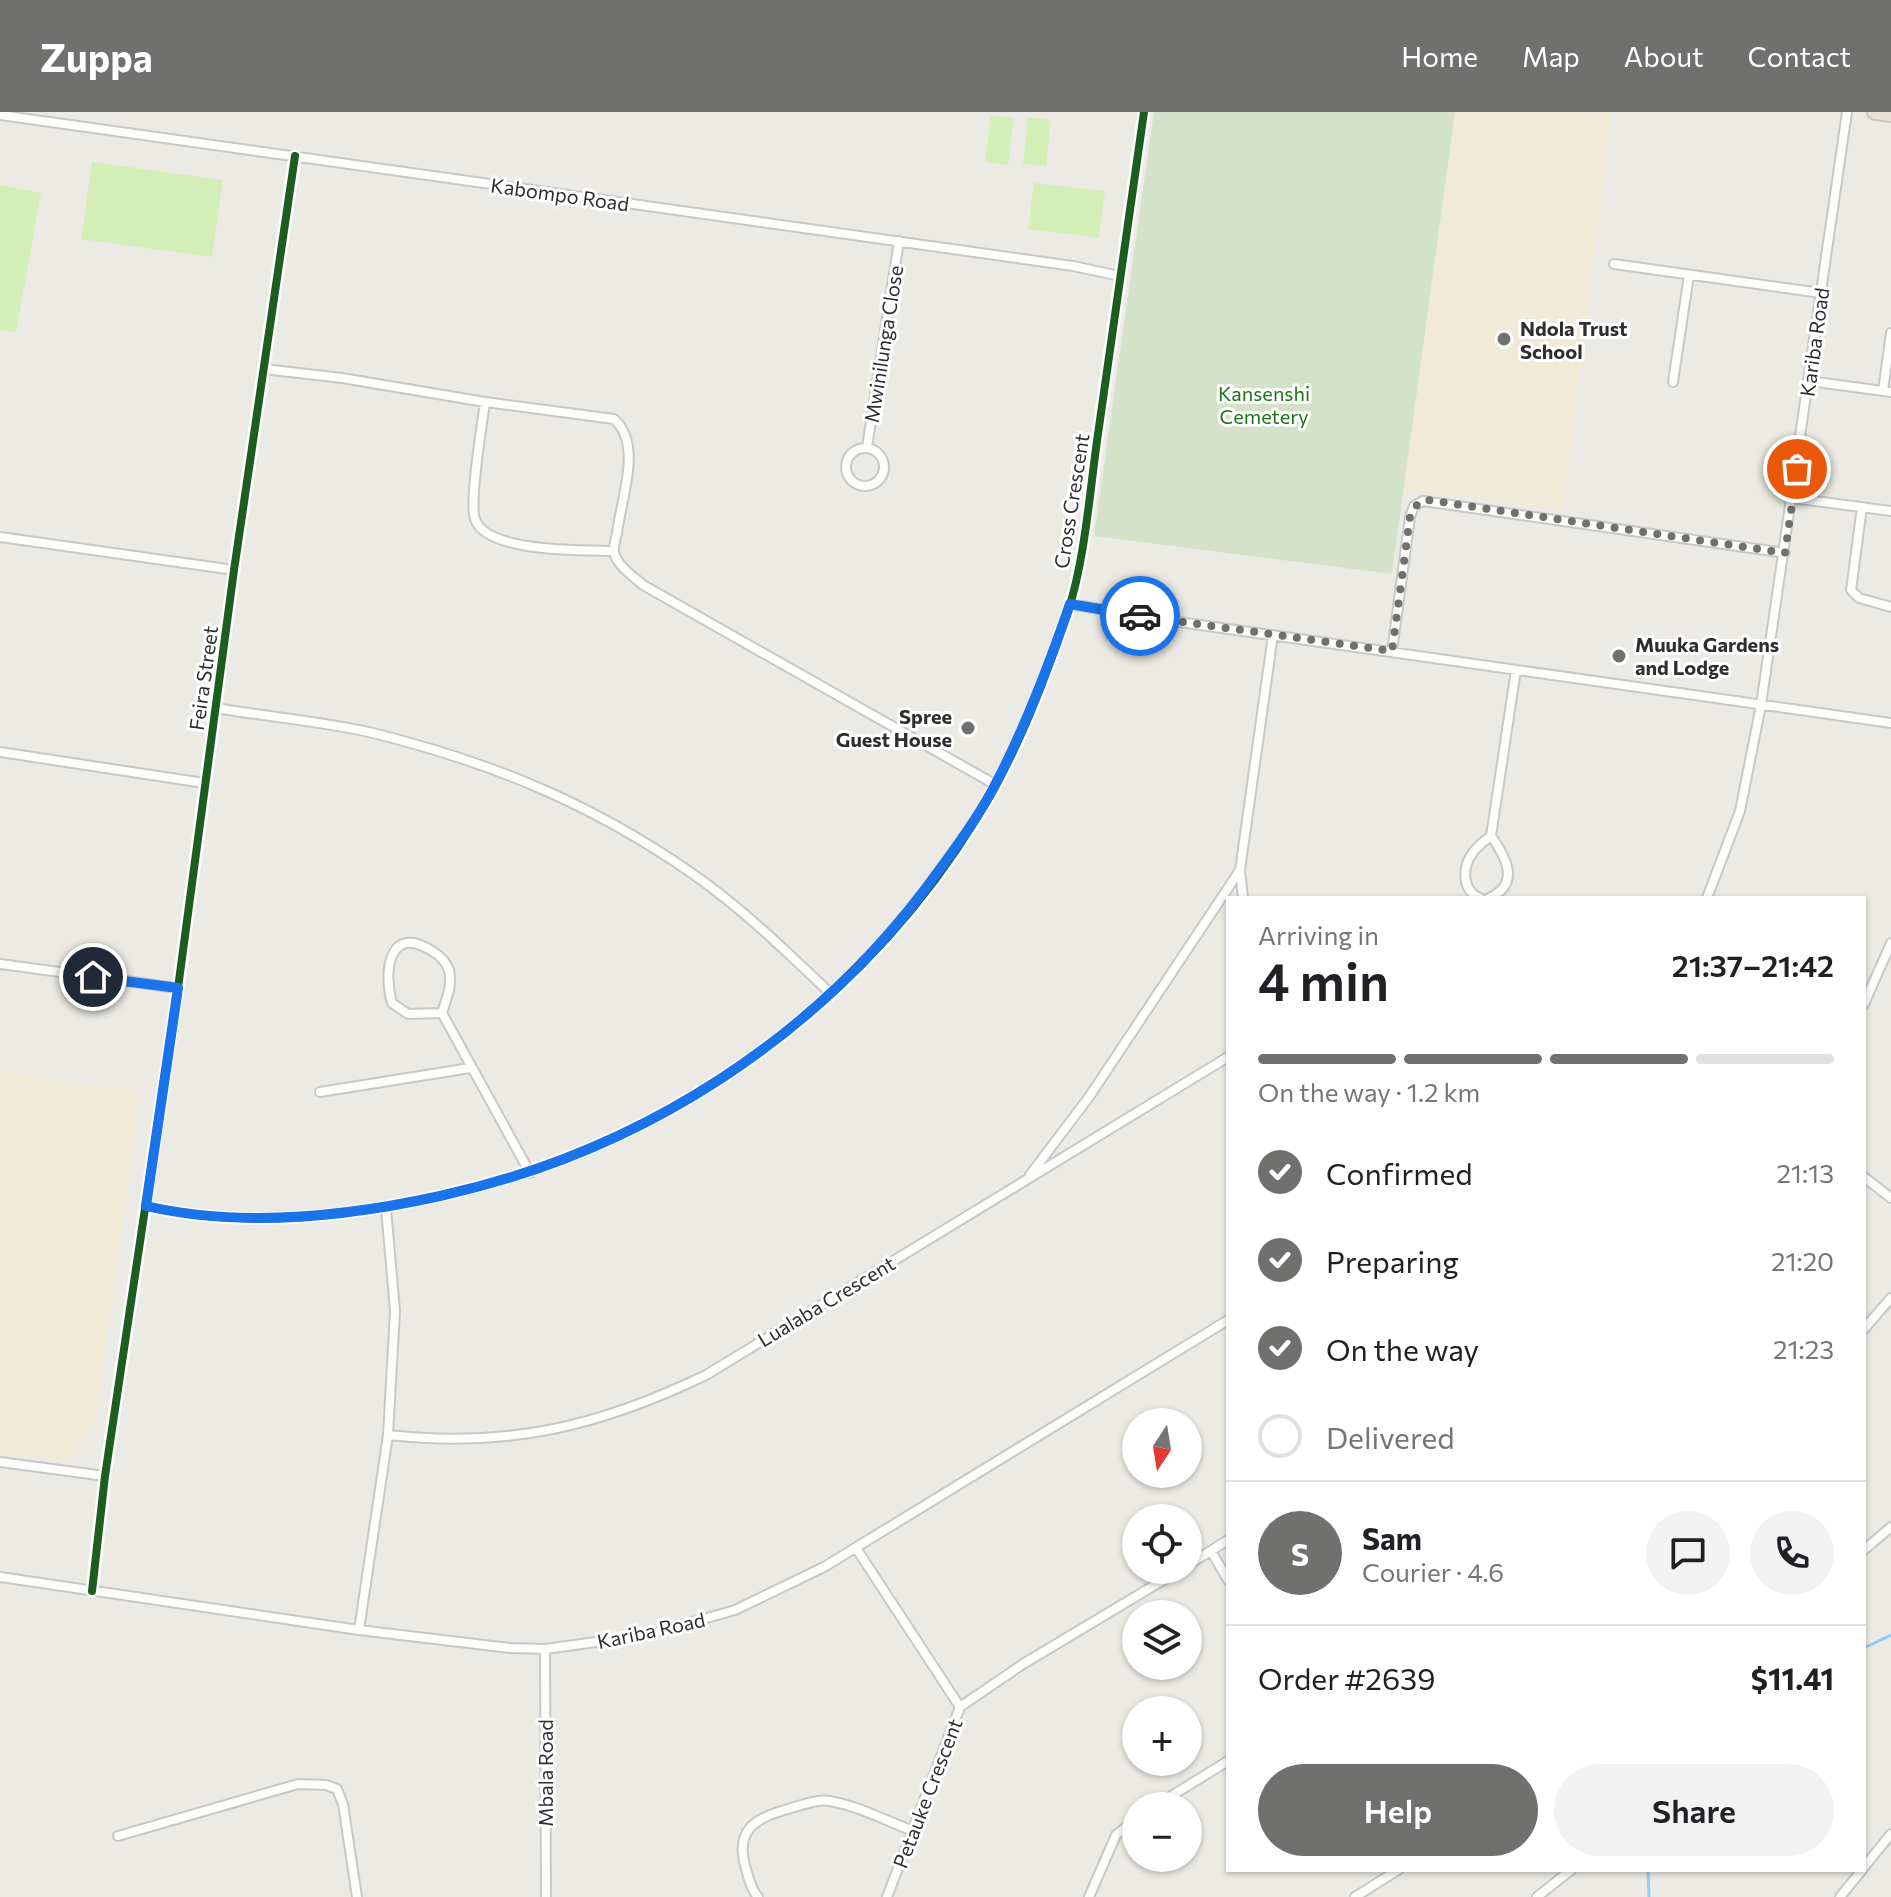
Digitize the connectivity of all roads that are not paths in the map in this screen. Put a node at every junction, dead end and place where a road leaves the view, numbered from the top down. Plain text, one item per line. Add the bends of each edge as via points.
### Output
1 (1144, 112) edge
2 (1847, 112) edge
3 (1875, 112) edge
4 (1891, 114) edge
5 (0, 115) edge
6 (295, 156) junction
7 (899, 241) junction
8 (1614, 264) dead end
9 (1689, 275) junction
10 (1120, 276) junction
11 (1821, 293) junction
12 (1891, 333) edge
13 (264, 369) junction
14 (1809, 381) junction
15 (1673, 382) dead end
16 (1887, 391) edge
17 (485, 402) junction
18 (867, 447) junction
19 (1792, 498) junction
20 (1862, 507) junction
21 (1891, 511) edge
22 (0, 537) edge
23 (614, 551) junction
24 (1785, 553) junction
25 (234, 570) junction
26 (1070, 604) junction
27 (1891, 607) edge
28 (1273, 635) junction
29 (1392, 651) junction
30 (1516, 670) junction
31 (1761, 705) junction
32 (216, 708) junction
33 (1891, 723) edge
34 (0, 752) edge
35 (204, 783) junction
36 (996, 785) junction
37 (1491, 836) junction
38 (1240, 870) junction
39 (1243, 896) edge
40 (1474, 896) edge
41 (1492, 896) edge
42 (1708, 896) edge
43 (1891, 943) edge
44 (0, 964) edge
45 (178, 988) junction
46 (831, 994) junction
47 (1866, 999) edge
48 (442, 1013) junction
49 (1226, 1058) edge
50 (470, 1068) junction
51 (320, 1092) dead end
52 (1064, 1133) junction
53 (1077, 1150) junction
54 (530, 1173) junction
55 (1866, 1179) edge
56 (1024, 1182) junction
57 (1891, 1198) edge
58 (146, 1206) junction
59 (386, 1208) junction
60 (1891, 1298) edge
61 (1226, 1321) edge
62 (1866, 1327) edge
63 (388, 1435) junction
64 (0, 1462) edge
65 (105, 1476) junction
66 (1891, 1527) edge
67 (1226, 1541) edge
68 (856, 1548) junction
69 (1866, 1548) edge
70 (1211, 1551) junction
71 (1202, 1556) edge
72 (0, 1577) edge
73 (1226, 1577) edge
74 (1157, 1584) edge
75 (92, 1591) junction
76 (359, 1630) junction
77 (545, 1649) junction
78 (960, 1707) junction
79 (1226, 1762) edge
80 (1178, 1792) edge
81 (1122, 1829) edge
82 (913, 1831) junction
83 (1891, 1834) edge
84 (118, 1836) dead end
85 (1866, 1865) edge
86 (1395, 1872) edge
87 (1568, 1872) edge
88 (1861, 1872) edge
89 (357, 1897) edge
90 (546, 1897) edge
91 (758, 1897) edge
92 (887, 1897) edge
93 (1089, 1897) edge
94 (1355, 1897) edge
95 (1537, 1897) edge
96 (1840, 1897) edge

1 - 10 street, Cross Crescent
2 - 11 street, Kariba Road
3 - 4 highway
5 - 6 street, Kabompo Road
6 - 7 street, Kabompo Road
6 - 13 street, Feira Street
7 - 10 street, Kabompo Road
7 - 18 street, Mwinilunga Close
8 - 9 street
9 - 11 street
9 - 15 street
10 - 26 street, Cross Crescent
11 - 14 street, Kariba Road
12 - 16 street
13 - 17 street
13 - 25 street, Feira Street
14 - 16 street
14 - 19 street, Kariba Road
17 - 23 street via 474,496 474,518 482,531 537,547
17 - 23 street via 598,415 624,428 627,471
18 - 18 street, Mwinilunga Close via 884,463 881,479 867,487 852,482 846,467 852,452
19 - 20 street
19 - 24 street, Kariba Road
20 - 21 street
20 - 27 street via 1851,590 1859,598
22 - 25 street
23 - 36 street via 643,585
24 - 29 street via 1423,501 1410,517
24 - 31 street, Kariba Road
25 - 32 street, Feira Street
26 - 28 street
26 - 36 street, Cross Crescent via 1038,693
28 - 29 street
28 - 38 street
29 - 30 street
30 - 31 street
30 - 37 street
31 - 33 street
31 - 42 street, Kariba Road via 1740,811
32 - 35 street, Feira Street
32 - 46 street via 369,733 533,783 622,828 695,875
34 - 35 street
35 - 45 street, Feira Street
36 - 46 street, Cross Crescent via 911,910
37 - 40 street via 1467,864 1467,888
37 - 41 street via 1508,871 1501,891
38 - 39 street
38 - 52 street
43 - 47 street
44 - 45 street
45 - 58 street, Feira Street
46 - 54 street, Cross Crescent via 681,1105
48 - 48 street via 449,968 426,947 402,944 389,960 392,1003 408,1014
48 - 50 street
49 - 53 street, Lualaba Crescent
50 - 51 street
50 - 54 street
52 - 53 street
52 - 56 street
53 - 56 street, Lualaba Crescent
54 - 59 street, Cross Crescent
55 - 57 street
56 - 63 street, Lualaba Crescent via 706,1375 634,1407 553,1431 510,1437 426,1440
58 - 59 street, Cross Crescent via 181,1214 249,1217
58 - 65 street, Feira Street
59 - 63 street via 395,1311
60 - 62 street
61 - 68 street, Kariba Road
63 - 76 street
64 - 65 street
65 - 75 street, Feira Street
66 - 69 street
67 - 70 street
68 - 77 street, Kariba Road via 776,1592 722,1614 647,1635
68 - 78 street
70 - 71 street
70 - 73 street
72 - 75 street, Kariba Road
74 - 78 street, Petauke Crescent
75 - 76 street, Kariba Road
76 - 77 street, Kariba Road
77 - 90 street, Mbala Road
78 - 82 street, Petauke Crescent
79 - 80 street
81 - 93 street
82 - 91 street via 830,1801 770,1814 751,1823 743,1840 743,1857
82 - 92 street, Petauke Crescent
83 - 85 street
84 - 89 street via 298,1784 326,1785 337,1789 343,1804
86 - 94 street
87 - 95 street
88 - 96 street

